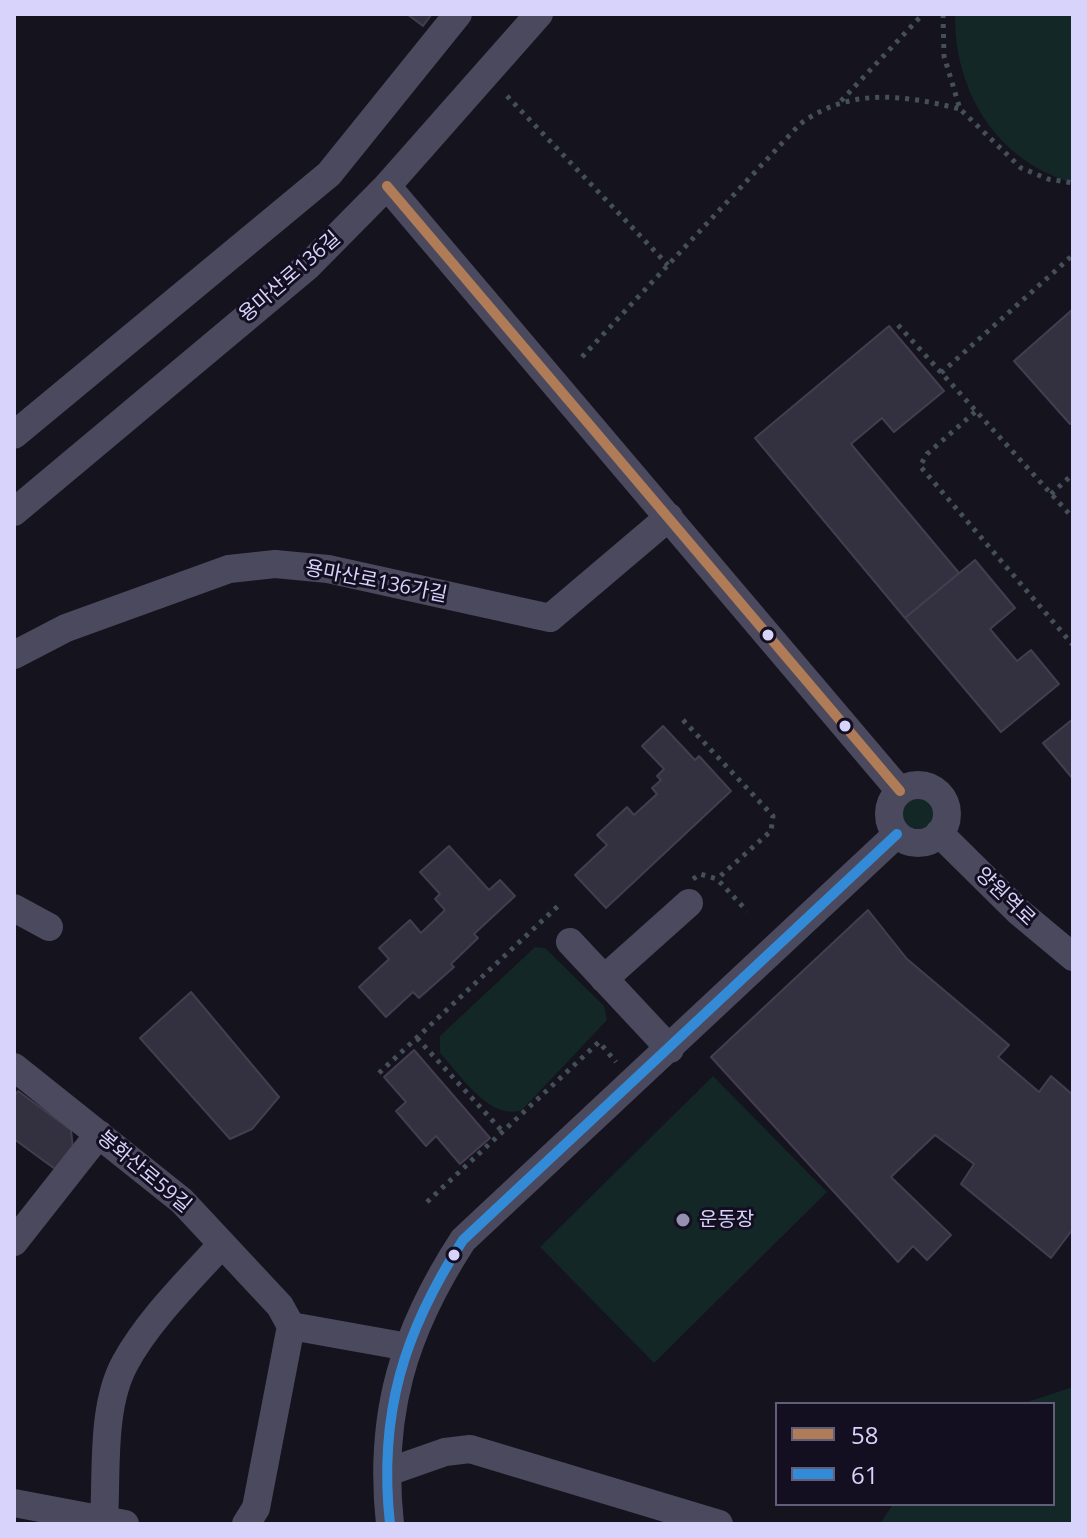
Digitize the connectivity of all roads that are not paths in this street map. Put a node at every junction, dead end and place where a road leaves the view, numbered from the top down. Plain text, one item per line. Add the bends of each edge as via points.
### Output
1 (458, 14) edge
2 (539, 14) edge
3 (387, 186) junction
4 (14, 435) edge
5 (14, 512) edge
6 (669, 517) junction
7 (14, 655) edge
8 (900, 791) junction
9 (939, 833) junction
10 (892, 838) junction
11 (689, 903) dead end
12 (14, 908) edge
13 (49, 927) dead end
14 (570, 942) dead end
15 (1073, 957) edge
16 (604, 979) junction
17 (670, 1049) junction
18 (14, 1067) edge
19 (99, 1134) junction
20 (14, 1242) edge
21 (222, 1244) junction
22 (291, 1326) junction
23 (408, 1347) junction
24 (388, 1472) junction
25 (14, 1503) edge
26 (115, 1522) edge
27 (246, 1524) edge
28 (390, 1524) edge
29 (719, 1524) edge

1 - 4 street via 329,174
2 - 3 street, 용마산로136길
3 - 5 street, 용마산로136길 via 308,266
3 - 6 street
6 - 7 street, 용마산로136가길 via 550,618 328,569 275,564 229,569 66,628
6 - 8 street
8 - 9 street via 927,787 942,798 946,816
8 - 10 street via 890,807
9 - 10 street via 923,843
9 - 15 street, 양원역로
10 - 17 street
11 - 16 street
12 - 13 street
14 - 16 street
16 - 17 street
17 - 23 street via 463,1240 432,1288
18 - 19 street, 봉화산로59길
19 - 20 street
19 - 21 street, 봉화산로59길 via 182,1201
21 - 22 street, 봉화산로59길 via 280,1306
21 - 26 street via 124,1364 111,1410
22 - 23 street
22 - 27 street via 256,1508
23 - 24 street via 398,1373 387,1442
24 - 28 street
24 - 29 street via 470,1449
25 - 26 street

